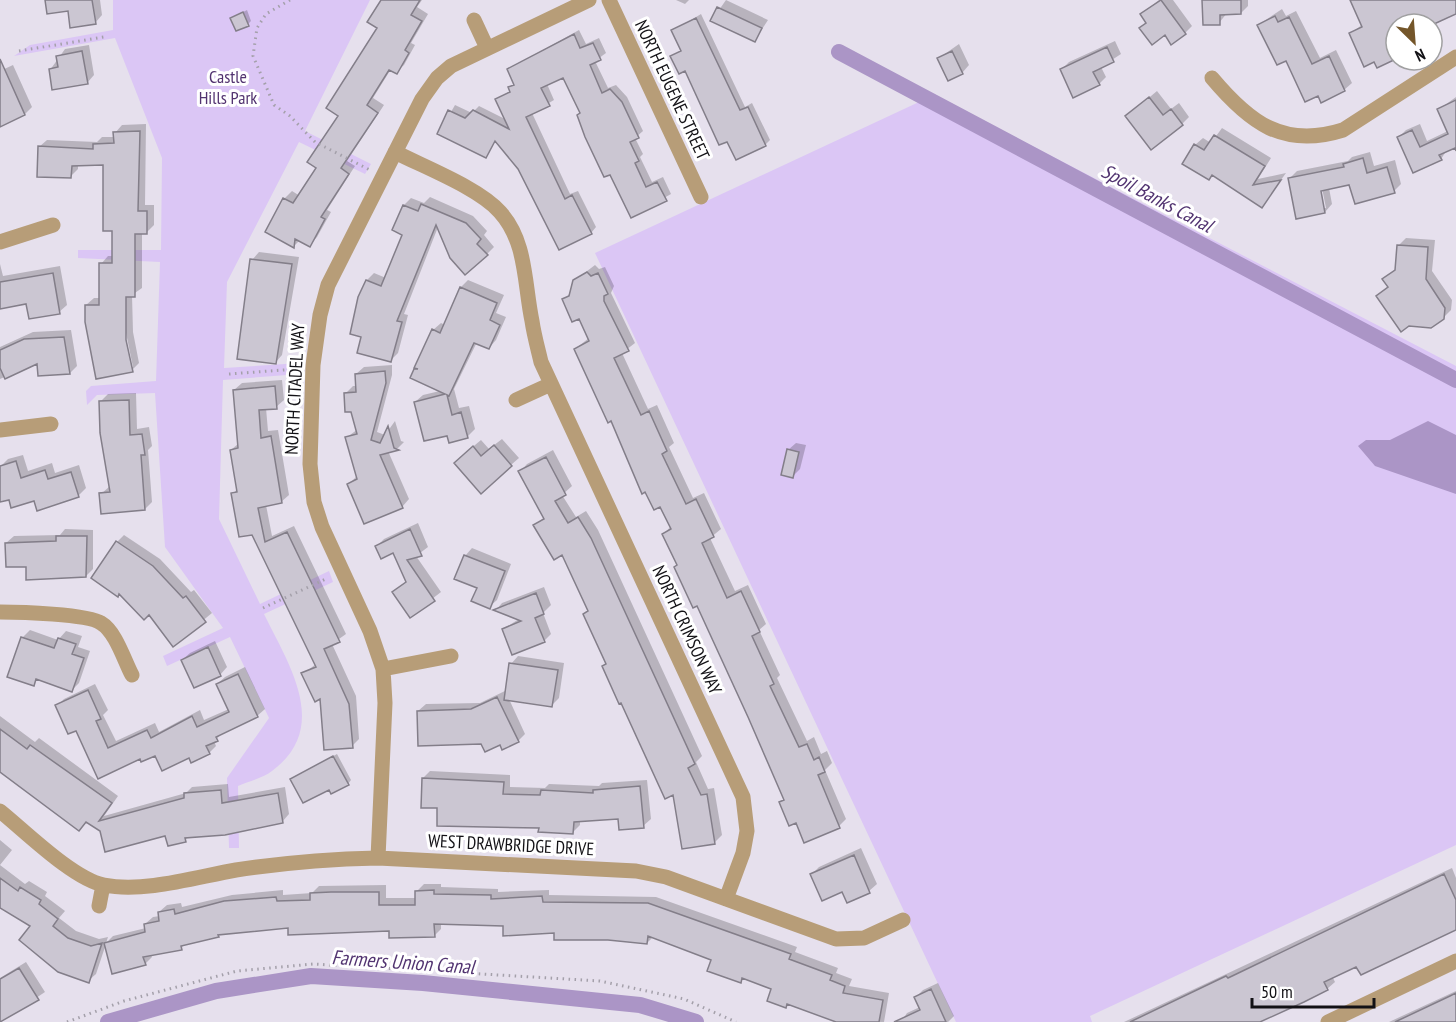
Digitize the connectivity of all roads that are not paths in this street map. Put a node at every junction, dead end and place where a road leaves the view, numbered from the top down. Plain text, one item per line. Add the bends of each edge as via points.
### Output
1 (589, 0) edge
2 (609, 0) edge
3 (474, 20) dead end
4 (487, 48) junction
5 (1456, 57) edge
6 (1212, 78) dead end
7 (395, 152) junction
8 (701, 197) dead end
9 (53, 225) dead end
10 (0, 243) edge
11 (551, 384) junction
12 (516, 400) dead end
13 (51, 424) dead end
14 (0, 430) edge
15 (0, 612) edge
16 (451, 656) dead end
17 (383, 669) junction
18 (132, 675) dead end
19 (0, 811) edge
20 (378, 858) junction
21 (103, 885) junction
22 (726, 899) junction
23 (99, 906) dead end
24 (903, 920) dead end
25 (1456, 961) edge
26 (1328, 1022) edge

1 - 4 street, NORTH CITADEL WAY
2 - 8 street, NORTH EUGENE STREET
3 - 4 street
4 - 7 street, NORTH CITADEL WAY via 451,66 437,78
5 - 6 street via 1343,130 1300,138 1279,133 1237,108
7 - 11 street, NORTH CRIMSON WAY via 481,196 500,212 516,237 541,362
7 - 17 street, NORTH CITADEL WAY via 342,254 320,315 313,365 310,464 314,502 322,527 370,631
9 - 10 street
11 - 12 street
11 - 22 street, NORTH CRIMSON WAY via 743,797 747,831
13 - 14 street
15 - 18 street via 87,618 102,623
16 - 17 street
17 - 20 street, NORTH CITADEL WAY
19 - 21 street, WEST DRAWBRIDGE DRIVE via 71,869
20 - 21 street, WEST DRAWBRIDGE DRIVE via 238,870 158,885
20 - 22 street, WEST DRAWBRIDGE DRIVE via 636,871
21 - 23 street
22 - 24 street, WEST DRAWBRIDGE DRIVE via 836,939 864,938
25 - 26 street

